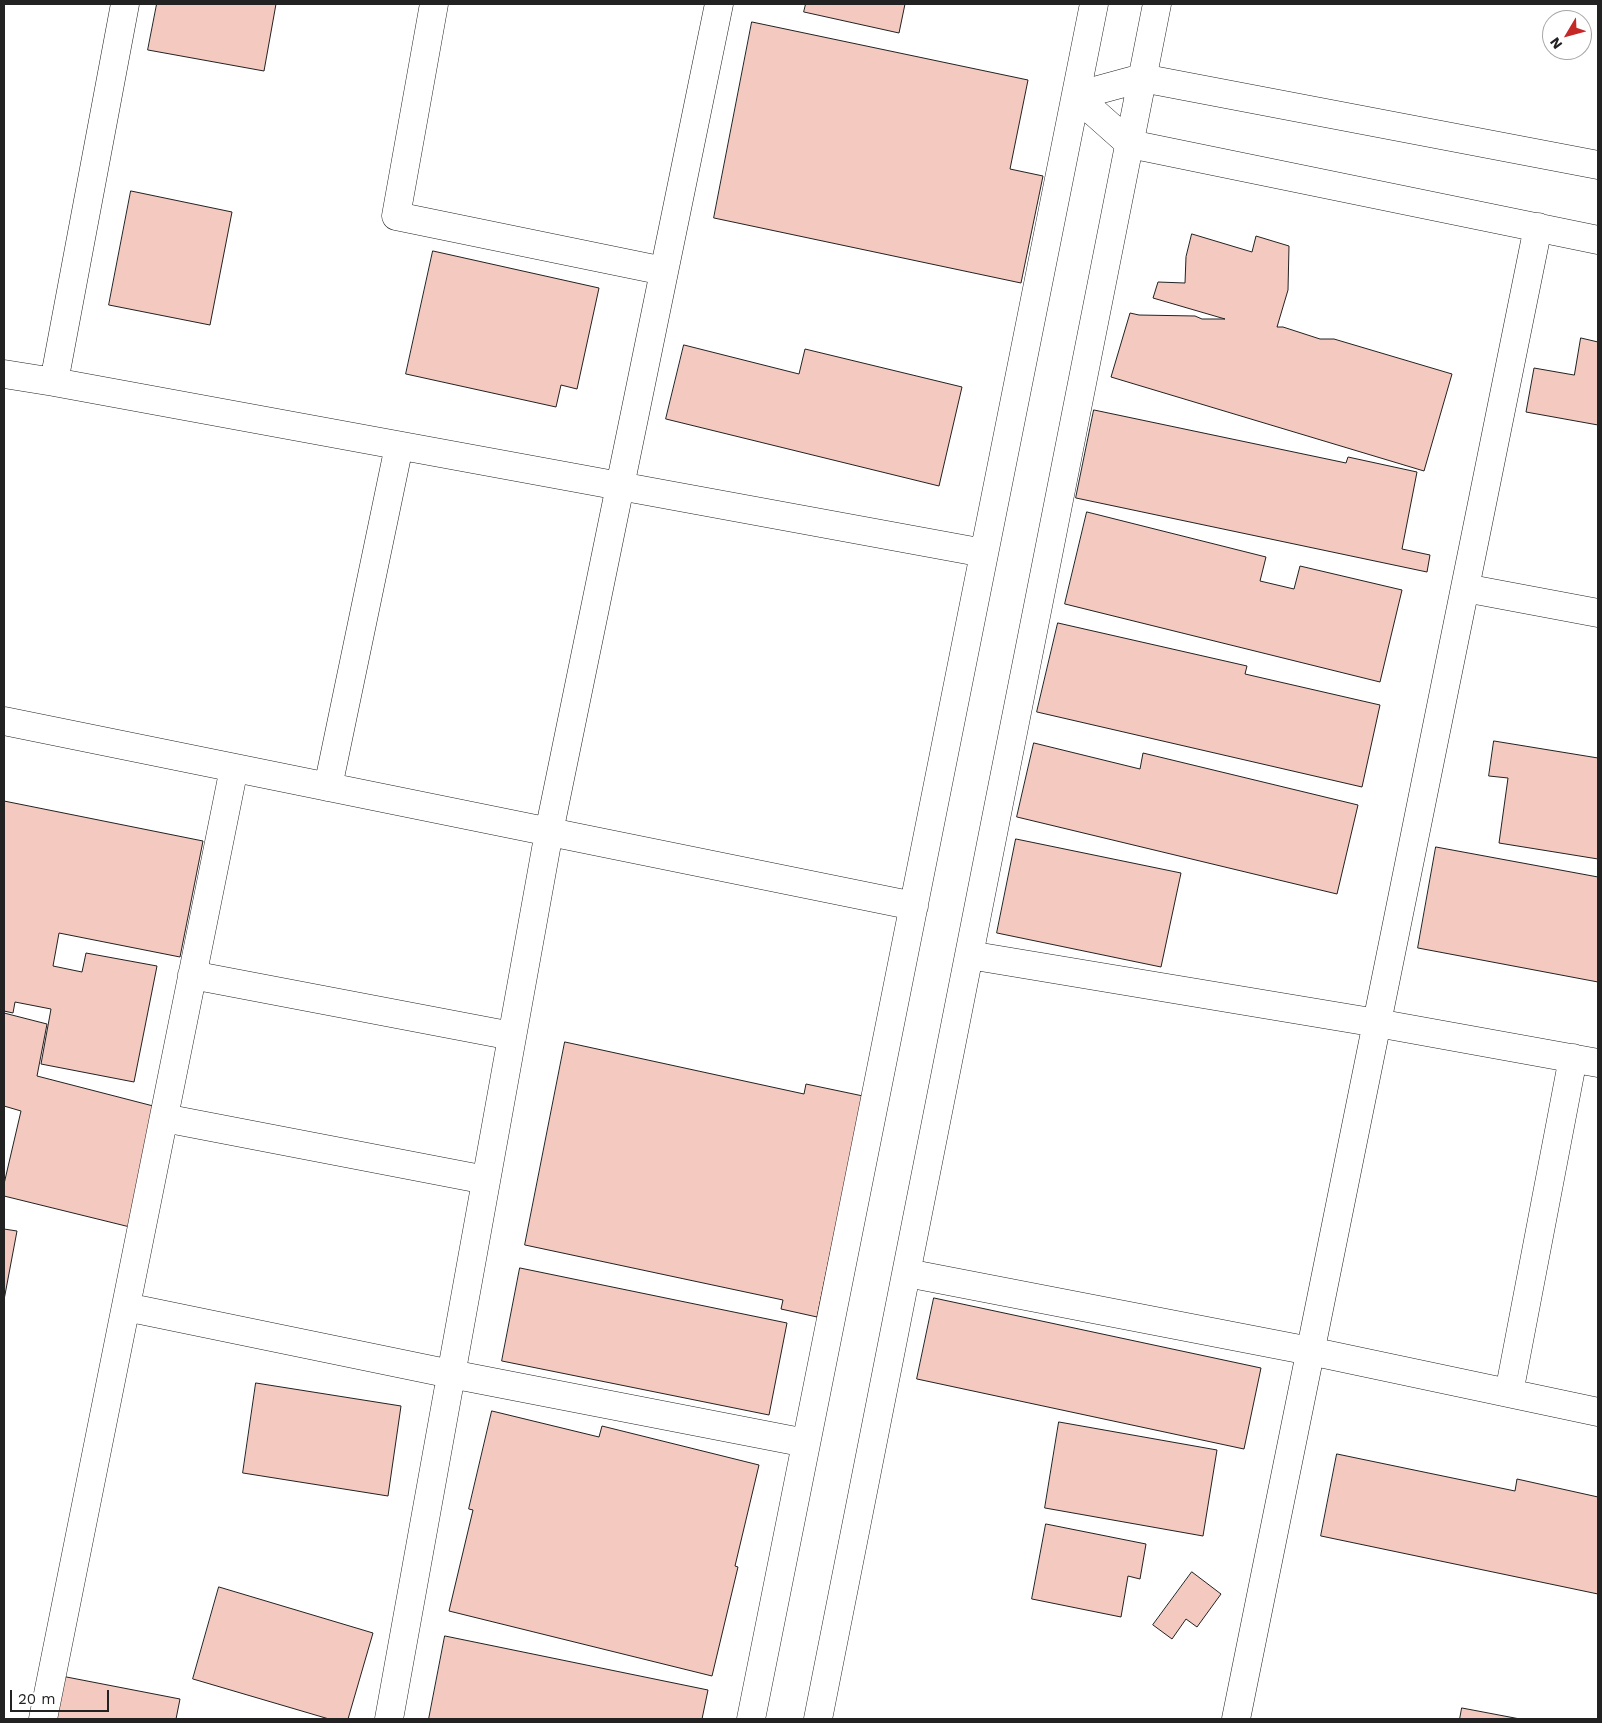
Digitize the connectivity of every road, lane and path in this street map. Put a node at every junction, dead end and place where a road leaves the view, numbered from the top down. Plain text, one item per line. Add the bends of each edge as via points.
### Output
1 (125, 4) edge
2 (434, 4) edge
3 (719, 4) edge
4 (1094, 4) edge
5 (1157, 4) edge
6 (1142, 78) junction
7 (1076, 96) junction
8 (1130, 144) junction
9 (1598, 165) edge
10 (1538, 227) junction
11 (1598, 240) edge
12 (664, 271) junction
13 (4, 374) edge
14 (54, 382) junction
15 (399, 446) junction
16 (620, 486) junction
17 (984, 553) junction
18 (1465, 588) junction
19 (1598, 613) edge
20 (4, 720) edge
21 (234, 768) junction
22 (328, 787) junction
23 (549, 832) junction
24 (914, 906) junction
25 (970, 955) junction
26 (192, 975) junction
27 (1376, 1023) junction
28 (512, 1036) junction
29 (1585, 1060) edge
30 (164, 1118) junction
31 (486, 1180) junction
32 (907, 1273) junction
33 (126, 1307) junction
34 (1310, 1351) junction
35 (451, 1374) junction
36 (1509, 1393) junction
37 (1598, 1412) edge
38 (806, 1443) junction
39 (43, 1719) edge
40 (389, 1719) edge
41 (751, 1719) edge
42 (818, 1719) edge
43 (1236, 1719) edge

1 - 14 street
2 - 12 street via 396,216
3 - 12 street
4 - 7 street
5 - 6 street
6 - 7 street
6 - 8 street
6 - 9 street
7 - 8 street
7 - 17 street
8 - 10 street
8 - 25 street
10 - 11 street
10 - 18 street
12 - 16 street
13 - 14 street
14 - 15 street
15 - 16 street
15 - 22 street
16 - 17 street
16 - 23 street
17 - 24 street
18 - 19 street
18 - 27 street
20 - 21 street
21 - 22 street
21 - 26 street
22 - 23 street
23 - 24 street
23 - 28 street
24 - 38 street
25 - 27 street
25 - 32 street
26 - 28 street
26 - 30 street
27 - 29 street
27 - 34 street
28 - 31 street
29 - 36 street
30 - 31 street
30 - 33 street
31 - 35 street
32 - 34 street
32 - 42 street
33 - 35 street
33 - 39 street
34 - 36 street
34 - 43 street
35 - 38 street
35 - 40 street
36 - 37 street
38 - 41 street

